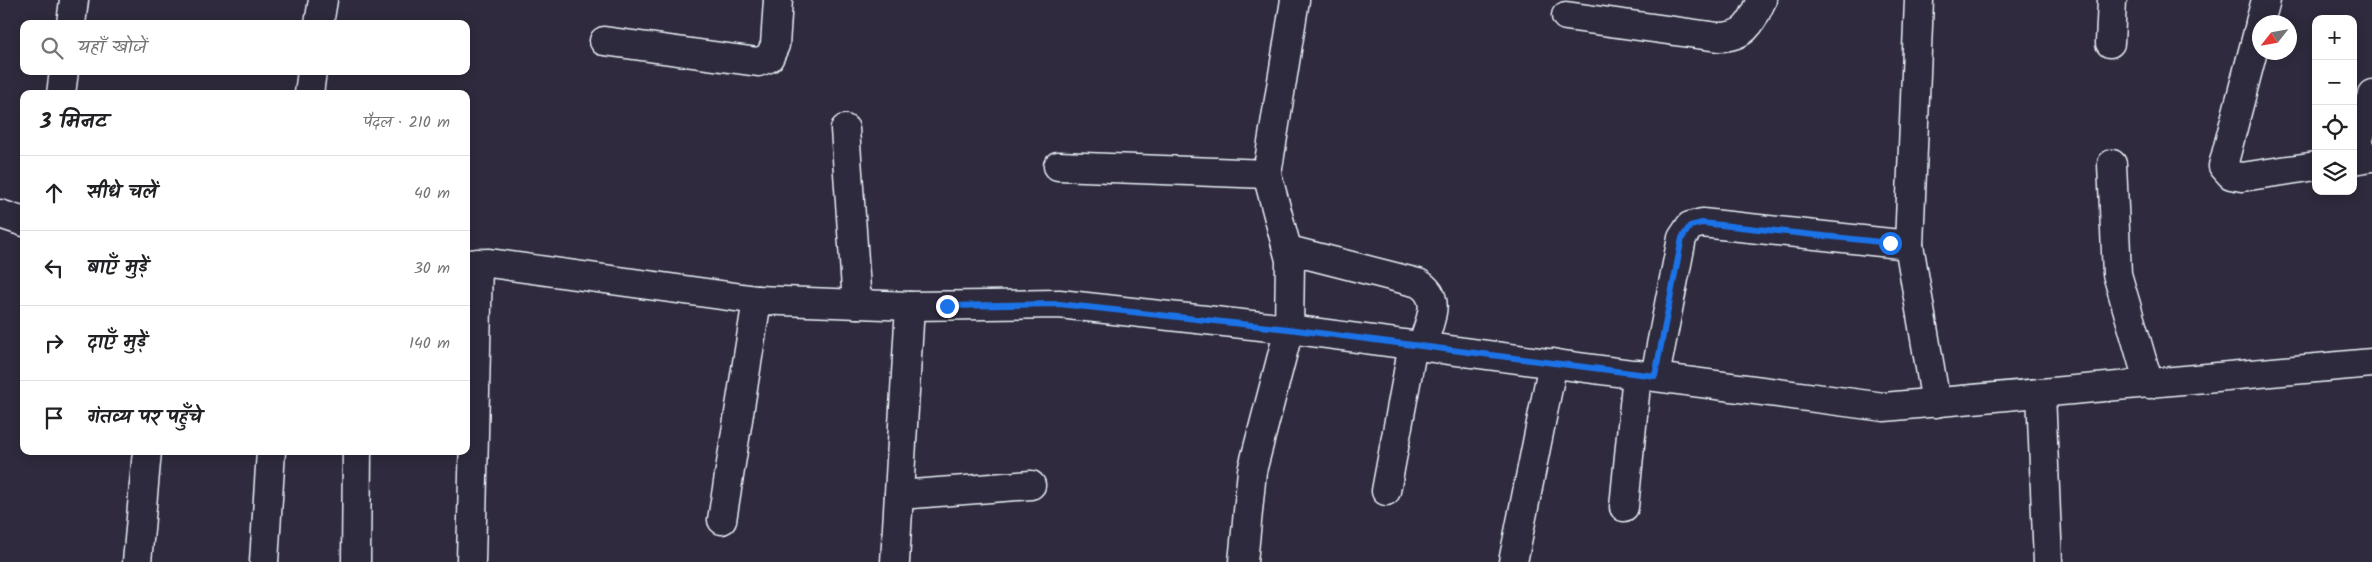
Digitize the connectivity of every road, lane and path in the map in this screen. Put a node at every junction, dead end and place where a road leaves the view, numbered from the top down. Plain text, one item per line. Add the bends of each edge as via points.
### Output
1 (74, 0) edge
2 (323, 0) edge
3 (778, 0) edge
4 (1295, 0) edge
5 (1762, 0) edge
6 (1919, 0) edge
7 (2112, 0) edge
8 (2266, 0) edge
9 (2262, 15) edge
10 (1566, 16) dead end
11 (72, 20) edge
12 (320, 20) edge
13 (604, 41) dead end
14 (2110, 43) dead end
15 (2252, 54) edge
16 (63, 75) edge
17 (311, 75) edge
18 (62, 90) edge
19 (310, 90) edge
20 (2372, 94) edge
21 (845, 129) dead end
22 (2372, 157) edge
23 (2112, 164) dead end
24 (1058, 166) dead end
25 (2312, 167) edge
26 (1267, 174) junction
27 (0, 214) edge
28 (20, 221) edge
29 (1909, 245) junction
30 (1289, 250) junction
31 (472, 263) edge
32 (757, 300) junction
33 (857, 304) junction
34 (910, 306) junction
35 (1288, 329) junction
36 (1418, 346) junction
37 (1553, 363) junction
38 (2372, 363) edge
39 (1646, 375) junction
40 (2149, 384) junction
41 (2041, 393) junction
42 (1936, 403) junction
43 (147, 455) edge
44 (271, 455) edge
45 (358, 455) edge
46 (1030, 485) dead end
47 (1386, 491) dead end
48 (899, 495) junction
49 (1624, 507) dead end
50 (722, 520) dead end
51 (137, 562) edge
52 (264, 562) edge
53 (356, 562) edge
54 (471, 562) edge
55 (895, 562) edge
56 (1243, 562) edge
57 (1513, 562) edge
58 (2048, 562) edge

1 - 11 street
2 - 12 street
3 - 13 street via 774,45 769,58 758,62
4 - 26 street
5 - 10 street via 1753,20 1732,37
6 - 29 street
7 - 14 street
8 - 9 street
15 - 25 street via 2223,166 2231,175 2242,178
16 - 18 street
17 - 19 street
20 - 22 street via 2353,160
21 - 33 street
23 - 40 street via 2117,274
24 - 26 street
26 - 30 street
27 - 28 street
29 - 39 street via 1702,223 1690,226 1682,238
29 - 42 street
30 - 35 street
30 - 36 street via 1418,282 1426,287 1434,302
31 - 32 street
31 - 54 street
32 - 33 street
32 - 50 street
33 - 34 street
34 - 35 street via 1059,304
34 - 48 street
35 - 36 street
35 - 56 street via 1252,471
36 - 37 street
36 - 47 street
37 - 39 street
37 - 57 street
38 - 40 street
39 - 42 street via 1884,407
39 - 49 street
40 - 41 street
41 - 42 street
41 - 58 street
43 - 51 street
44 - 52 street
45 - 53 street
46 - 48 street
48 - 55 street

